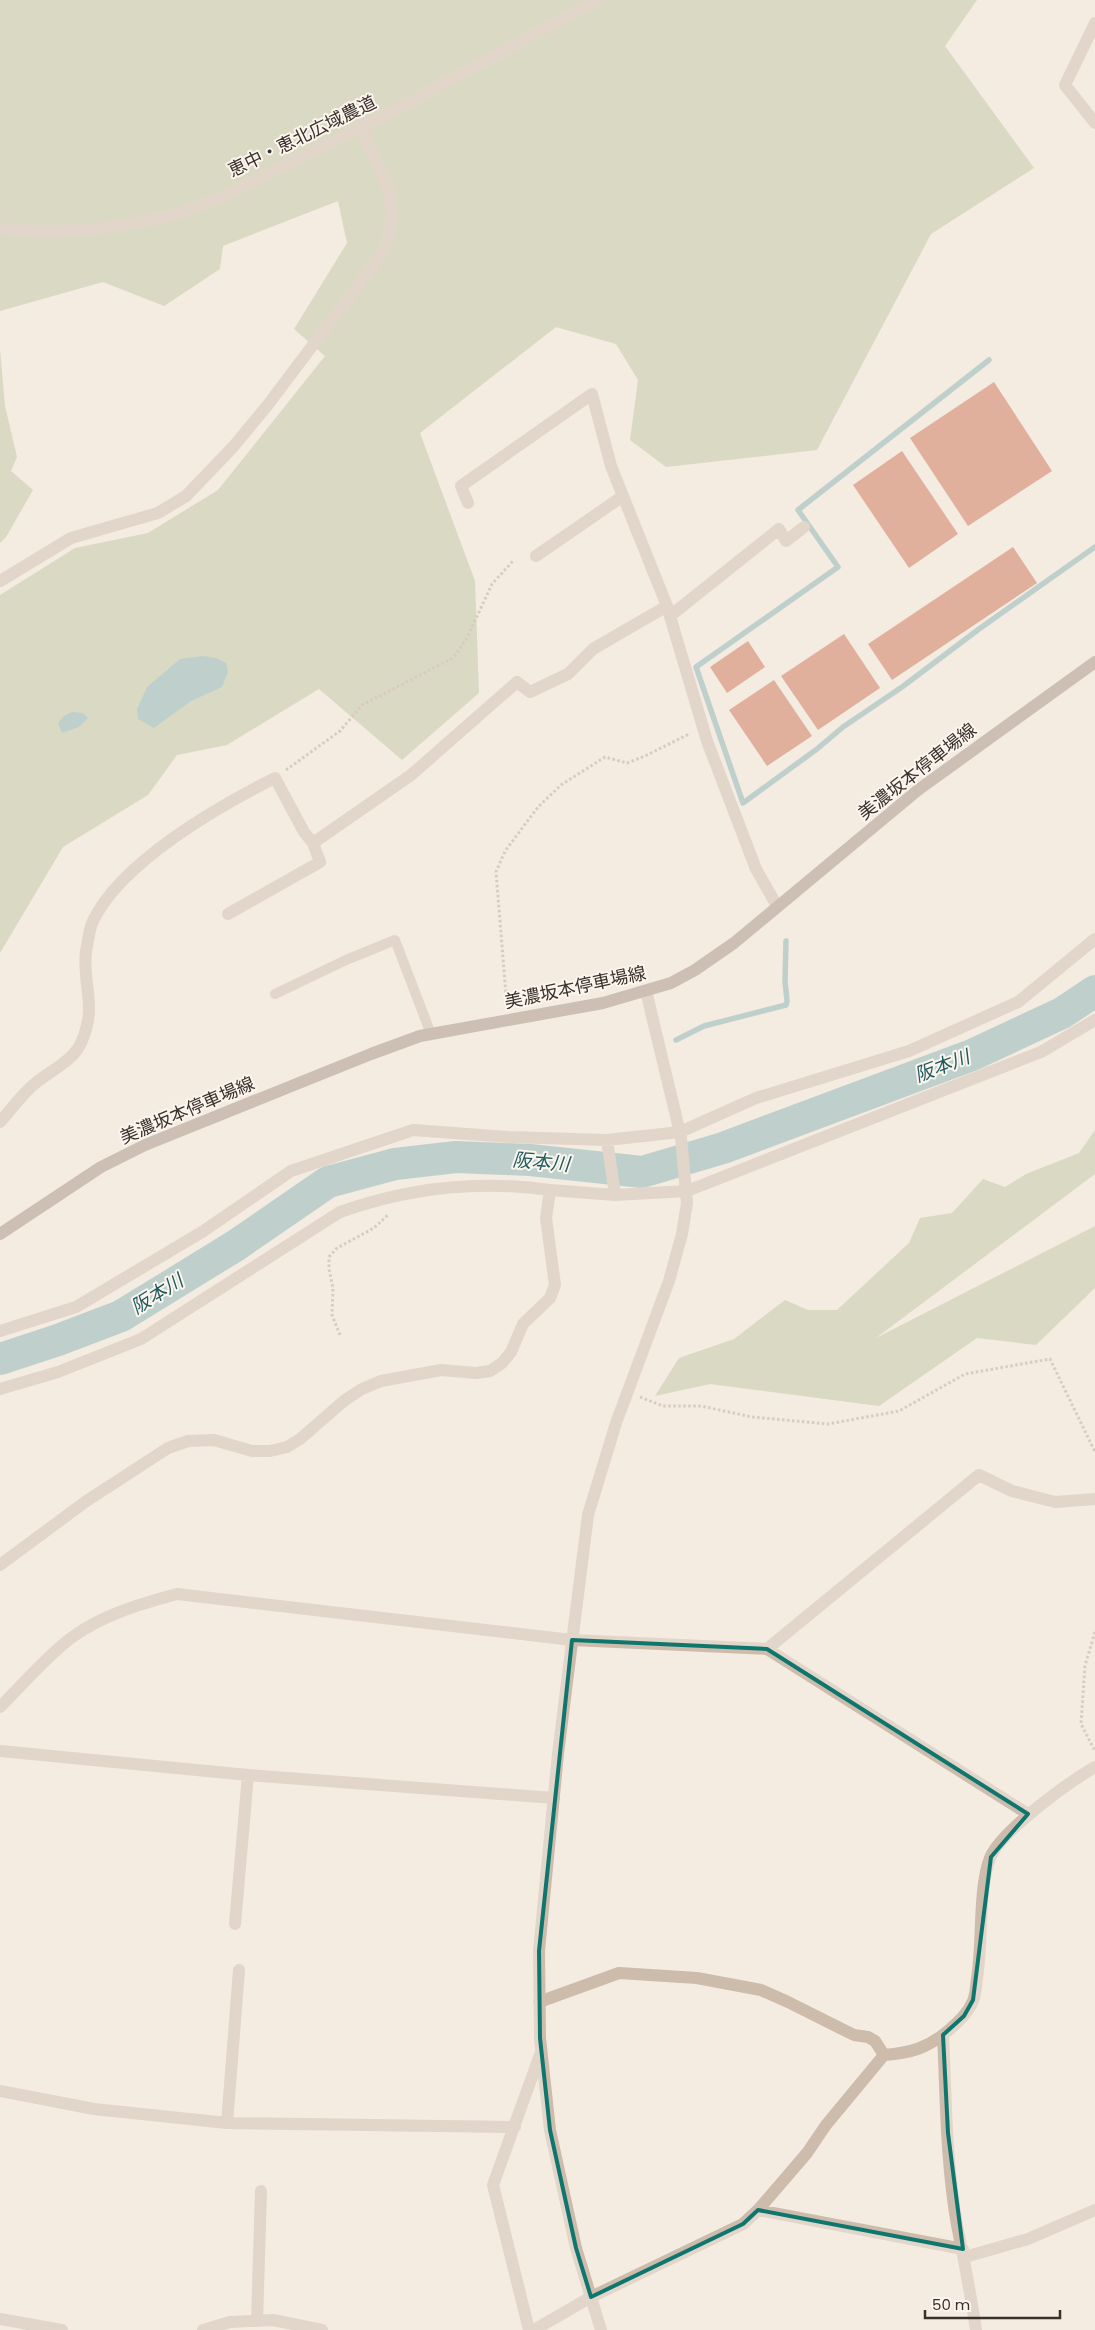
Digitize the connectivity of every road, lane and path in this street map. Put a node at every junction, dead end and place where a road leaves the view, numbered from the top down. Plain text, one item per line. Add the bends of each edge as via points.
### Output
1 (598, 0) edge
2 (1095, 23) edge
3 (1095, 124) edge
4 (361, 129) junction
5 (0, 228) edge
6 (623, 496) junction
7 (468, 503) dead end
8 (804, 528) dead end
9 (536, 556) dead end
10 (513, 561) dead end
11 (0, 581) edge
12 (669, 611) junction
13 (1095, 662) edge
14 (704, 729) junction
15 (275, 778) junction
16 (312, 843) junction
17 (777, 906) junction
18 (228, 914) dead end
19 (1095, 939) edge
20 (646, 991) junction
21 (275, 994) dead end
22 (508, 1019) junction
23 (1095, 1020) edge
24 (431, 1034) junction
25 (0, 1122) edge
26 (680, 1135) junction
27 (607, 1140) junction
28 (686, 1186) junction
29 (550, 1190) junction
30 (615, 1195) junction
31 (390, 1213) dead end
32 (0, 1234) edge
33 (0, 1331) edge
34 (340, 1335) dead end
35 (0, 1389) edge
36 (627, 1392) junction
37 (1095, 1452) edge
38 (1095, 1499) edge
39 (0, 1565) edge
40 (1095, 1632) edge
41 (572, 1640) junction
42 (767, 1649) junction
43 (0, 1707) edge
44 (0, 1751) edge
45 (1095, 1751) edge
46 (1095, 1767) edge
47 (248, 1775) junction
48 (554, 1798) junction
49 (1028, 1814) junction
50 (235, 1924) dead end
51 (238, 1970) dead end
52 (539, 2002) junction
53 (943, 2035) junction
54 (541, 2052) junction
55 (884, 2056) junction
56 (0, 2091) edge
57 (227, 2123) junction
58 (514, 2126) junction
59 (261, 2191) dead end
60 (758, 2210) junction
61 (1095, 2210) edge
62 (964, 2253) junction
63 (591, 2297) junction
64 (0, 2319) edge
65 (258, 2321) junction
66 (62, 2330) edge
67 (203, 2330) edge
68 (322, 2330) edge
69 (529, 2330) edge
70 (534, 2330) edge
71 (602, 2330) edge
72 (976, 2330) edge

1 - 4 street, 恵中・恵北広域農道
2 - 3 street via 1065,85
4 - 5 street, 恵中・恵北広域農道 via 194,208 138,223 59,232
4 - 11 street via 388,187 392,215 386,248 267,406 186,496 158,513 71,538
6 - 7 street via 611,466 592,394 461,486
6 - 9 street
6 - 12 street
8 - 12 street via 786,541 779,529
10 - 15 path via 492,584 467,638 453,658 362,705 340,731
12 - 14 street
12 - 16 street via 593,649 568,674 530,692 517,682 411,775
13 - 17 main road, 美濃坂本停車場線 via 926,784
14 - 17 street via 756,869
14 - 22 path via 626,763 605,757 561,785 538,807 505,851 496,872
15 - 16 street
15 - 25 street via 242,794 188,829 121,882 93,922 86,951 90,1017 80,1045 70,1057 30,1088
16 - 18 street via 320,862
17 - 20 main road, 美濃坂本停車場線 via 712,960 671,983
19 - 26 street via 1018,1002 909,1051 756,1098
20 - 22 main road, 美濃坂本停車場線 via 603,1003
20 - 26 street
21 - 24 lane via 395,940
22 - 24 main road, 美濃坂本停車場線
23 - 28 street via 1041,1052
24 - 32 main road, 美濃坂本停車場線 via 282,1088 145,1145 101,1167
26 - 27 street
26 - 28 street
27 - 30 street
27 - 33 street via 414,1130 291,1172 202,1232 76,1306
28 - 30 street
28 - 36 street via 682,1234
29 - 30 street
29 - 35 street via 490,1185 440,1188 374,1200 340,1212 141,1339 58,1372
29 - 39 street via 546,1218 555,1285 550,1298 523,1324 510,1352 490,1371 441,1370 381,1381 345,1400 294,1443 270,1451 252,1451 214,1440 188,1441 168,1448 85,1502
31 - 34 path via 374,1228 337,1248 329,1257 332,1315
36 - 37 path via 663,1406 701,1406 752,1417 828,1424 898,1411 965,1374 1050,1359
36 - 41 street via 588,1515
38 - 42 street via 1055,1502 1012,1491 979,1475
40 - 45 path via 1085,1666 1081,1724
41 - 42 street
41 - 43 street via 177,1594 120,1612 71,1638
41 - 48 street
42 - 49 street
44 - 47 street
46 - 49 street
47 - 48 street
47 - 50 street
48 - 52 street via 539,1951
49 - 53 street via 990,1857 973,2000 964,2016
51 - 57 street
52 - 54 street
52 - 55 street via 619,1973 697,1978 761,1990 854,2035 868,2037 875,2041
53 - 55 street via 922,2049
53 - 62 street via 948,2133 957,2225
54 - 58 street
54 - 63 street via 550,2130 561,2184
55 - 60 street
56 - 57 street via 94,2110
57 - 58 street
58 - 69 street via 493,2185
59 - 65 street
60 - 62 street
60 - 63 street via 742,2224
61 - 62 street via 1028,2239
62 - 72 street
63 - 70 street
63 - 71 street
64 - 66 street
65 - 67 street via 230,2322
65 - 68 street via 274,2320

